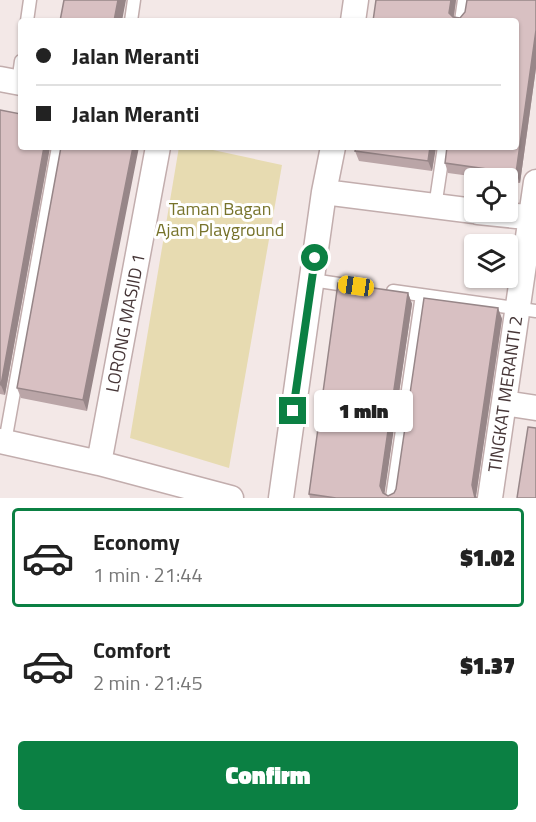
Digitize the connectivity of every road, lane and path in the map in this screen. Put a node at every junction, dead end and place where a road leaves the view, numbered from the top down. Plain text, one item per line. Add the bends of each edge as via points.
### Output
1 (30, 0) edge
2 (134, 0) edge
3 (356, 0) edge
4 (464, 0) edge
5 (27, 18) edge
6 (131, 18) edge
7 (353, 18) edge
8 (461, 18) edge
9 (57, 150) edge
10 (157, 150) edge
11 (332, 150) edge
12 (444, 150) edge
13 (536, 182) edge
14 (324, 192) junction
15 (435, 207) junction
16 (464, 210) edge
17 (518, 216) edge
18 (533, 218) edge
19 (312, 280) junction
20 (422, 295) junction
21 (527, 310) edge
22 (504, 403) junction
23 (536, 408) edge
24 (3, 441) edge
25 (99, 463) junction
26 (231, 498) edge
27 (281, 498) edge
28 (392, 498) edge
29 (490, 498) edge

1 - 5 lane
2 - 6 lane
3 - 7 street
4 - 8 lane
9 - 24 lane
10 - 25 street, LORONG MASJID 1
11 - 14 street
12 - 15 lane
13 - 18 street, TINGKAT MERANTI 2
14 - 15 street
14 - 19 street
15 - 16 street
17 - 18 street
18 - 21 street, TINGKAT MERANTI 2
19 - 20 lane
19 - 27 street
20 - 21 lane
20 - 28 lane
21 - 22 street, TINGKAT MERANTI 2
22 - 23 street
22 - 29 street, TINGKAT MERANTI 2
24 - 25 street
25 - 26 street

